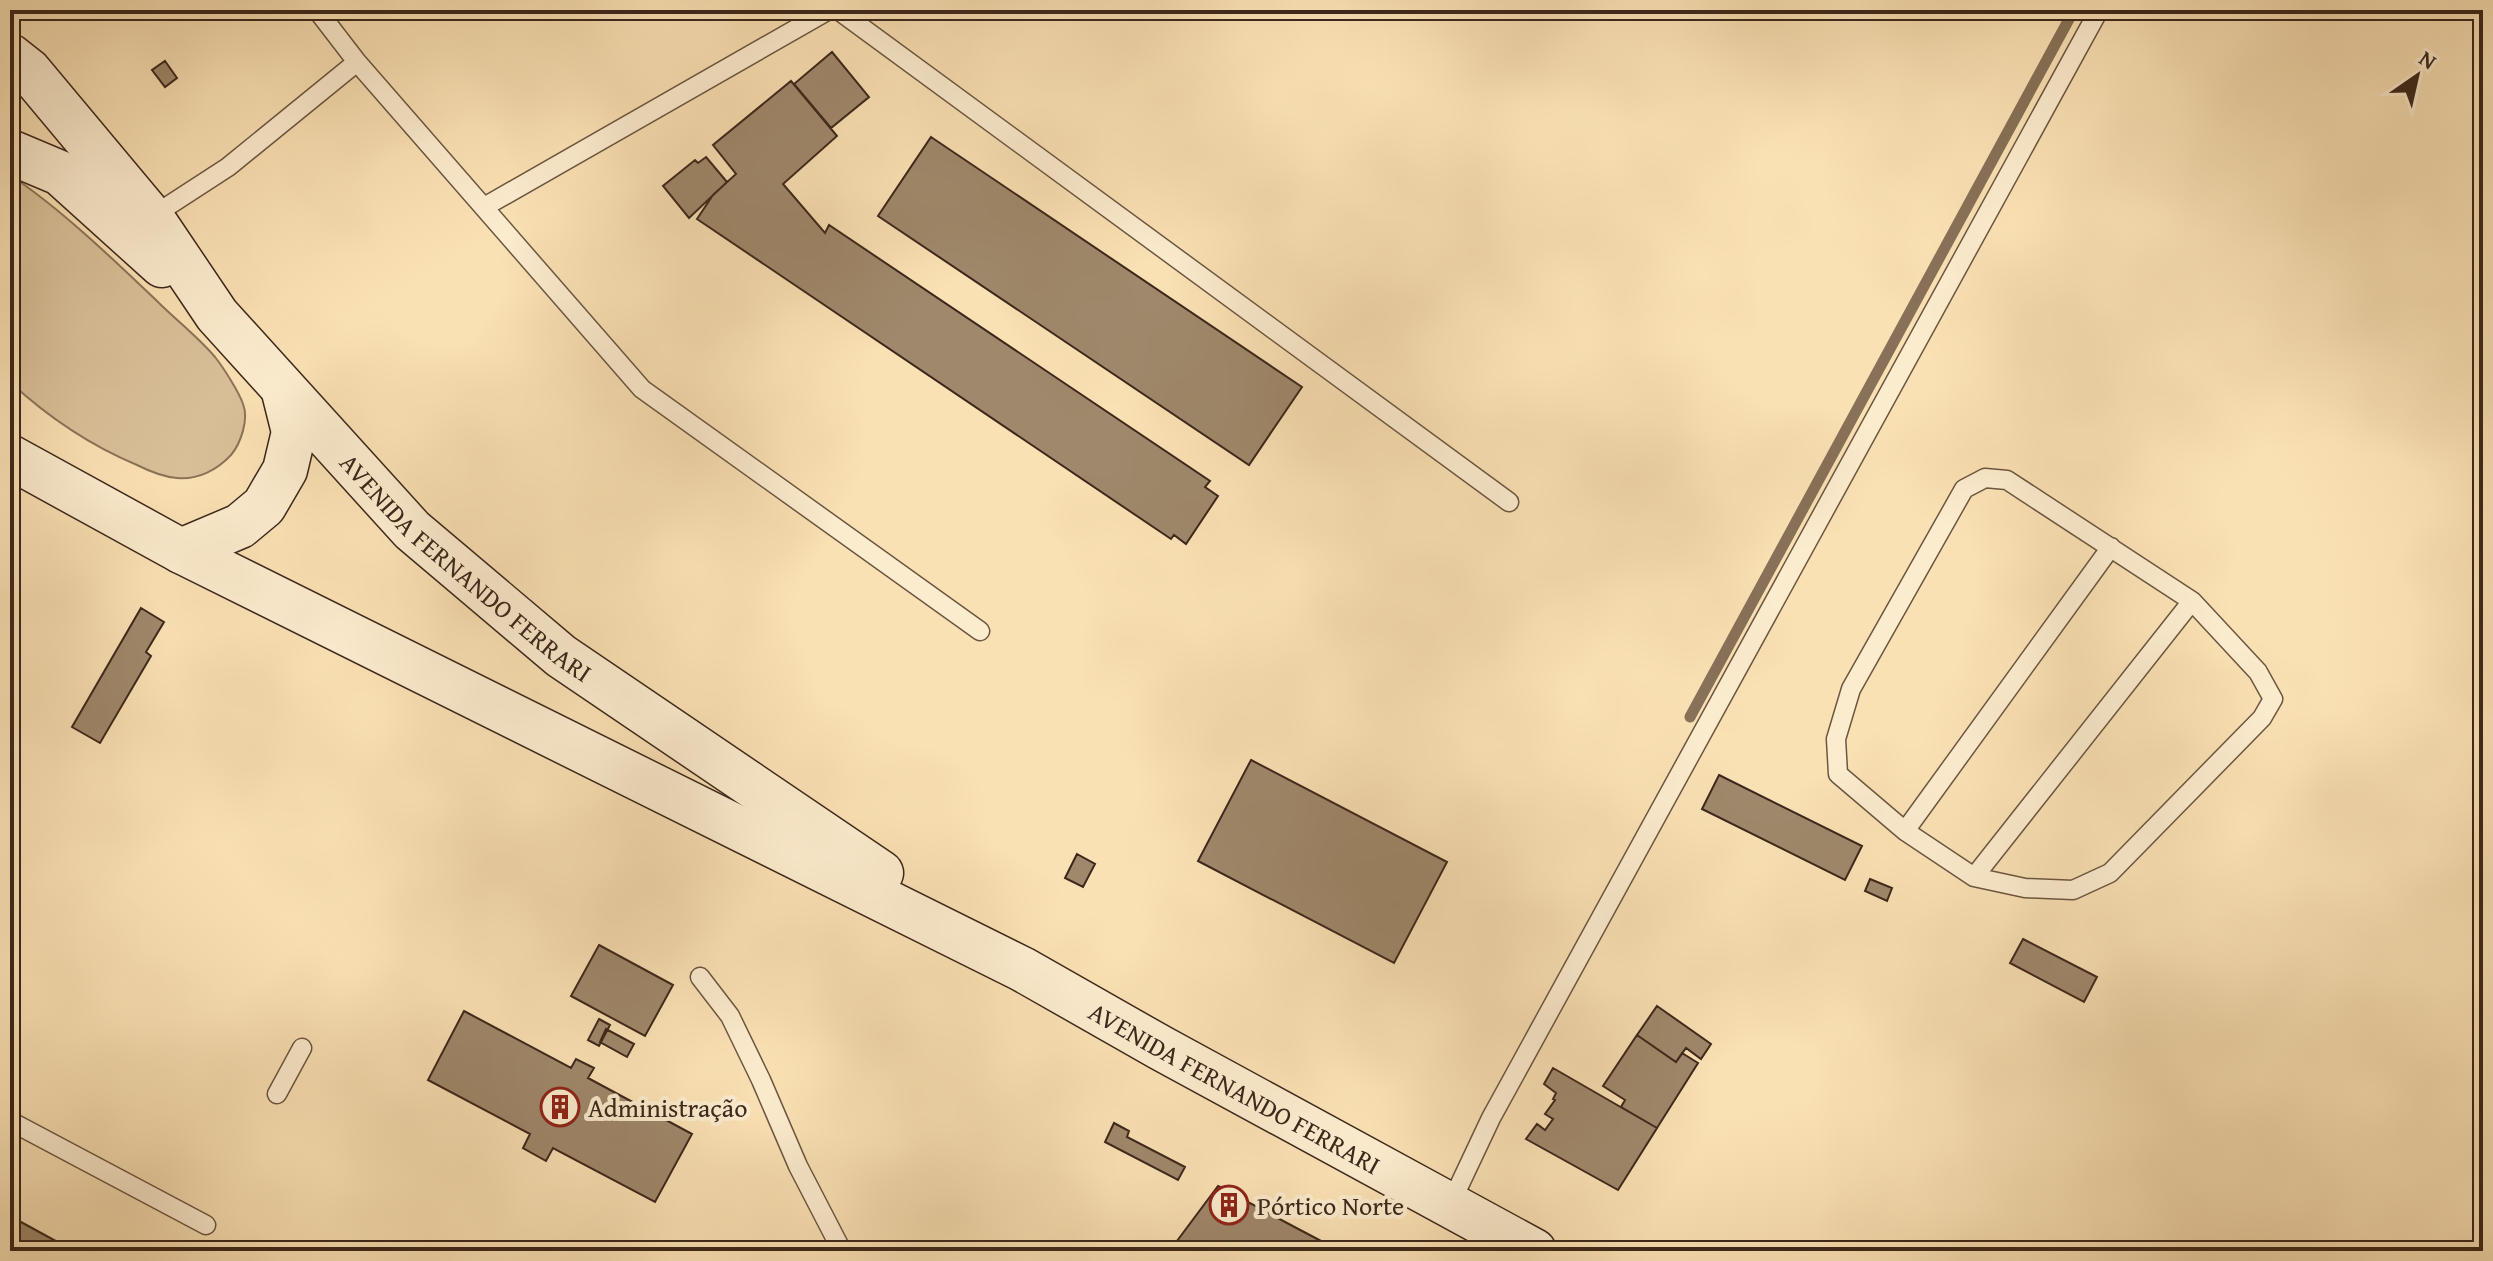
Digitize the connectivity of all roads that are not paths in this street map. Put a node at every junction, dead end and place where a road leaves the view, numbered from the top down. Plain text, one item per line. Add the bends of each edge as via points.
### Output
1 (317, 10) edge
2 (829, 10) edge
3 (838, 10) edge
4 (2099, 10) edge
5 (10, 56) edge
6 (357, 62) junction
7 (10, 152) edge
8 (484, 207) junction
9 (151, 217) junction
10 (217, 315) junction
11 (284, 392) junction
12 (16, 456) edge
13 (1509, 502) dead end
14 (2111, 547) junction
15 (181, 551) junction
16 (2192, 601) junction
17 (980, 631) dead end
18 (1905, 831) junction
19 (1974, 877) junction
20 (1022, 969) junction
21 (700, 977) dead end
22 (302, 1048) dead end
23 (277, 1094) dead end
24 (10, 1121) edge
25 (1450, 1205) junction
26 (206, 1225) dead end
27 (842, 1251) edge
28 (1534, 1251) edge

1 - 6 lane
2 - 8 lane
3 - 13 lane
4 - 25 lane via 1491,1118
5 - 9 street, AVENIDA FERNANDO FERRARI via 29,71
6 - 8 lane
6 - 9 lane via 228,167
7 - 10 street via 60,173
8 - 17 lane via 642,389
9 - 10 street, AVENIDA FERNANDO FERRARI
10 - 11 street, AVENIDA FERNANDO FERRARI
11 - 15 street via 294,432 285,470 264,506 240,526
11 - 20 street, AVENIDA FERNANDO FERRARI via 412,530 561,656
12 - 15 street, AVENIDA FERNANDO FERRARI
14 - 16 lane
14 - 18 lane
14 - 18 lane via 2007,480 1985,478 1964,489 1851,689 1836,739 1838,774
15 - 20 street, AVENIDA FERNANDO FERRARI
16 - 19 lane
16 - 19 lane via 2258,672 2273,699 2262,718 2110,873 2073,890 2025,888
18 - 19 lane
20 - 25 street, AVENIDA FERNANDO FERRARI
21 - 27 lane via 730,1016
22 - 23 lane
24 - 26 lane
25 - 28 street, AVENIDA FERNANDO FERRARI

